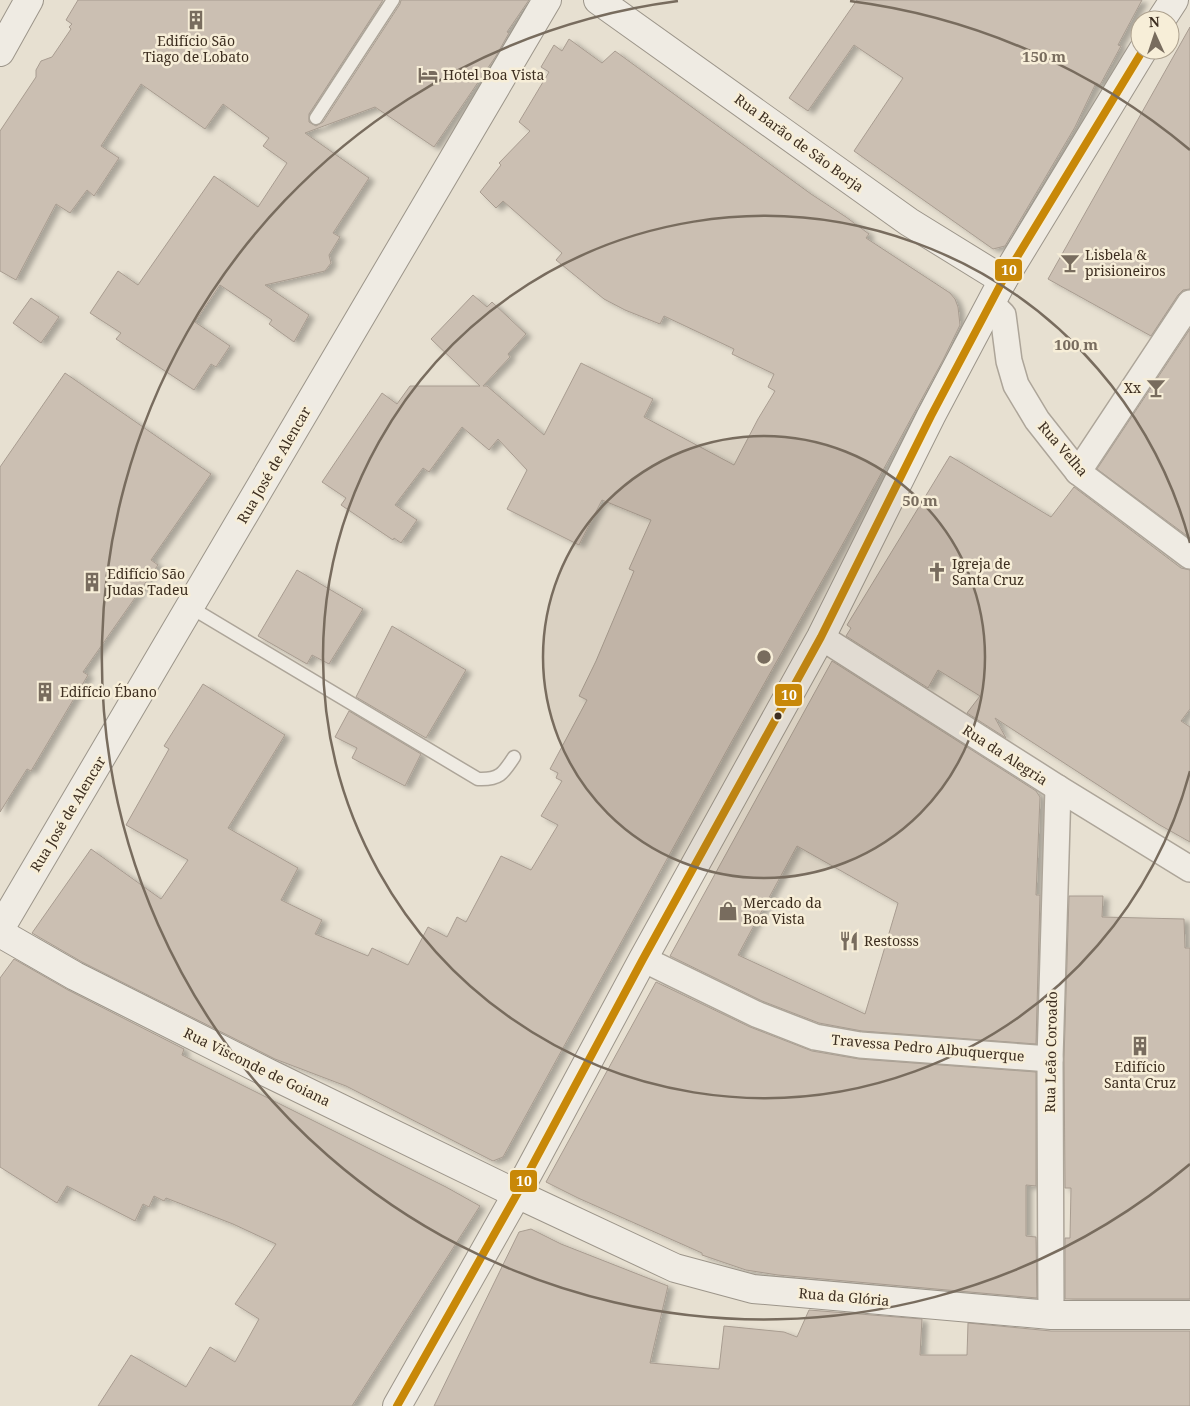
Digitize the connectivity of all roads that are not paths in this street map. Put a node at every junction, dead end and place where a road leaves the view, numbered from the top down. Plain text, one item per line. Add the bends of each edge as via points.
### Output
1 (28, 0) edge
2 (393, 0) edge
3 (547, 0) edge
4 (598, 0) edge
5 (0, 52) edge
6 (1137, 60) edge
7 (316, 118) dead end
8 (998, 292) junction
9 (1190, 303) edge
10 (1078, 472) junction
11 (1190, 556) edge
12 (190, 607) junction
13 (821, 637) junction
14 (514, 757) dead end
15 (1058, 788) junction
16 (1190, 869) edge
17 (0, 929) edge
18 (0, 934) edge
19 (643, 959) junction
20 (1050, 1059) junction
21 (517, 1194) junction
22 (1051, 1315) junction
23 (1190, 1316) edge
24 (397, 1406) edge

1 - 5 street
2 - 7 lane
3 - 12 street, Rua José de Alencar
4 - 8 street, Rua Barão de São Borja via 908,222
6 - 8 street
8 - 10 street, Rua Velha via 1016,385 1037,420
8 - 13 street via 931,416
9 - 10 street
10 - 11 street, Rua Velha
12 - 14 lane via 478,779 492,779 504,772
12 - 17 street, Rua José de Alencar
13 - 15 street, Rua da Alegria
13 - 19 street
15 - 16 street, Rua da Alegria
15 - 20 street, Rua Leão Coroado
18 - 21 street, Rua Visconde de Goiana via 84,981
19 - 20 street, Travessa Pedro Albuquerque via 756,1014 815,1037 860,1045
19 - 21 street
20 - 22 street, Rua Leão Coroado
21 - 22 street, Rua da Glória via 675,1268 752,1289
21 - 24 street
22 - 23 street, Rua da Glória

